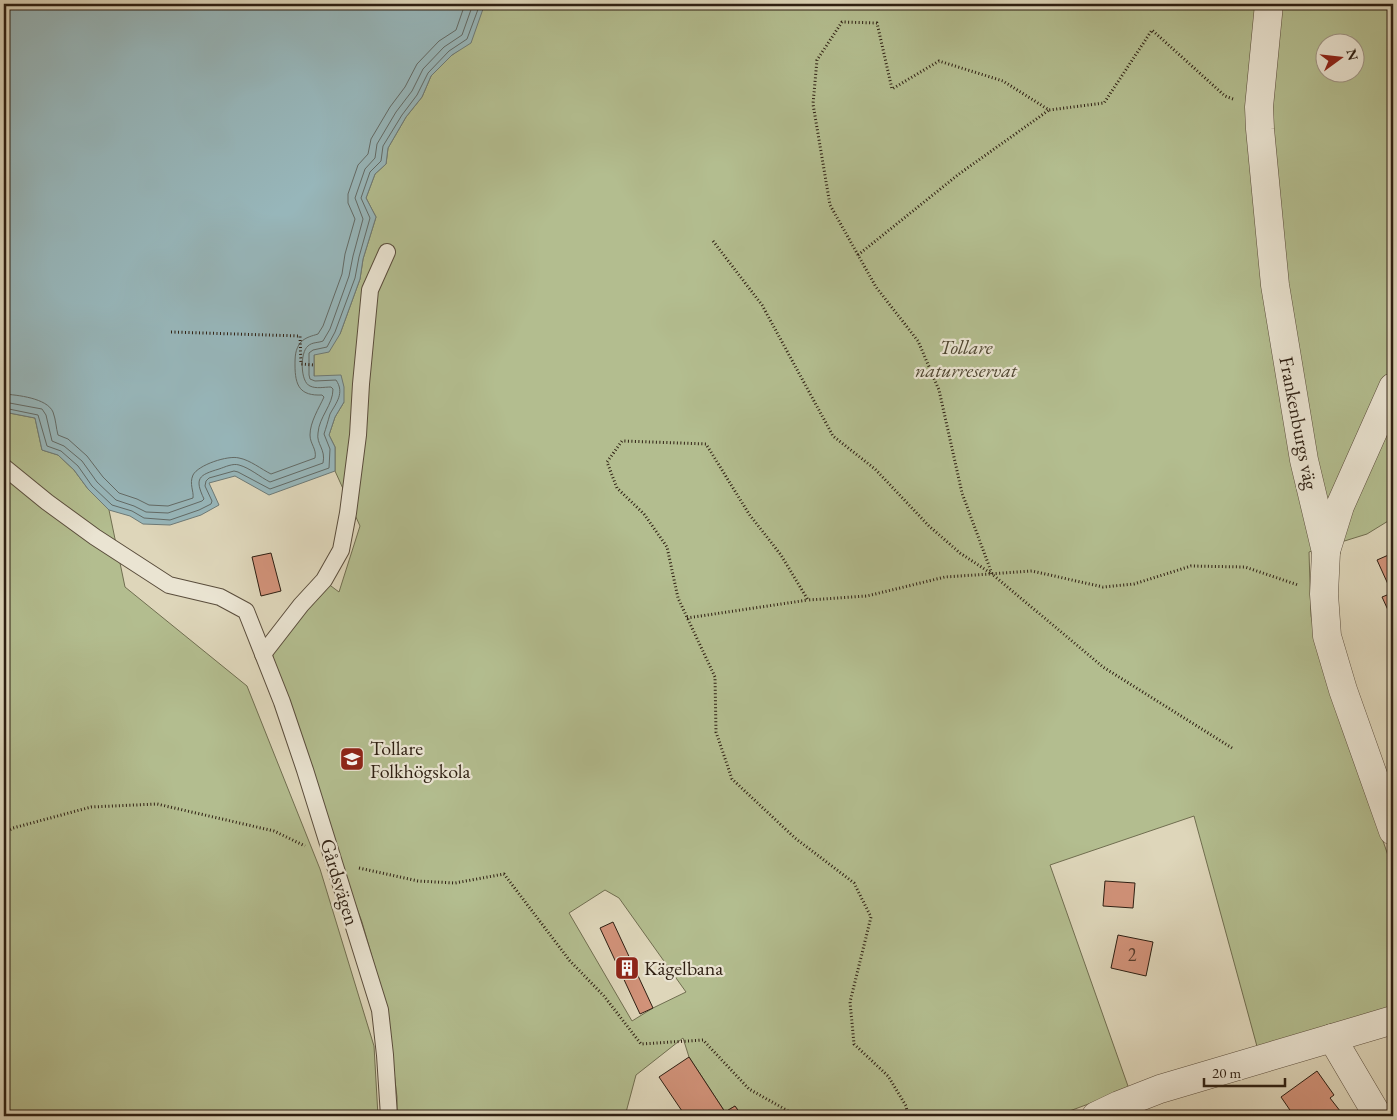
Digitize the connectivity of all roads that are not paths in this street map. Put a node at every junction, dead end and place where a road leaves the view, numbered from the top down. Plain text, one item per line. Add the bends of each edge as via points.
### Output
1 (1269, 4) edge
2 (387, 252) dead end
3 (1393, 387) edge
4 (4, 468) edge
5 (1326, 552) junction
6 (263, 654) junction
7 (1393, 831) edge
8 (1393, 1020) edge
9 (1332, 1038) junction
10 (389, 1116) edge
11 (1096, 1116) edge
12 (1378, 1116) edge

1 - 5 street, Frankenburgs väg via 1259,107 1278,303 1304,460
2 - 6 lane via 370,290 358,435 341,550 324,580
3 - 5 street via 1340,506
4 - 6 lane, Gårdsvägen via 95,537 169,585 220,598 246,611
5 - 7 street, Frankenburgs väg via 1324,594 1328,636 1343,690
6 - 10 lane, Gårdsvägen via 299,753 380,1010
8 - 9 street
9 - 11 street via 1160,1089
9 - 12 street

